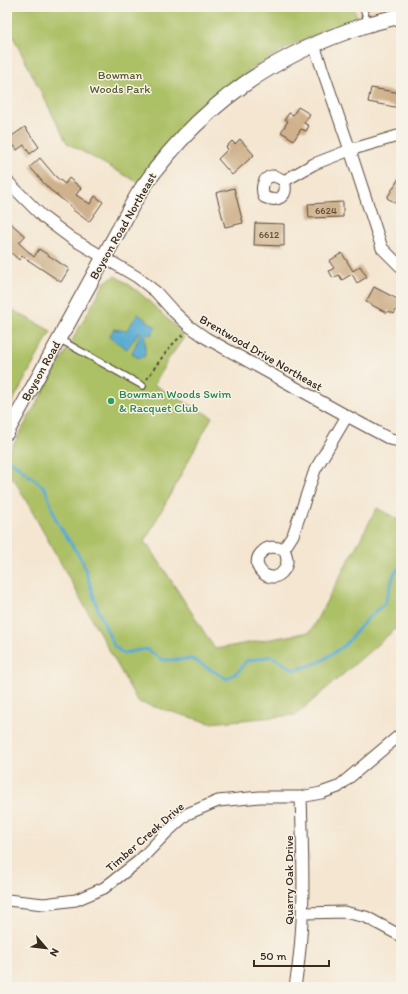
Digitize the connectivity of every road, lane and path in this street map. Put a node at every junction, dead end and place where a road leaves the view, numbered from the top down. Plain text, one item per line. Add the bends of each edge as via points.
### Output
1 (363, 7) edge
2 (401, 16) edge
3 (369, 24) junction
4 (314, 45) junction
5 (401, 135) edge
6 (350, 150) junction
7 (7, 181) edge
8 (284, 181) dead end
9 (104, 257) junction
10 (401, 267) edge
11 (192, 328) junction
12 (61, 335) junction
13 (143, 386) joint
14 (347, 416) junction
15 (7, 433) edge
16 (401, 441) edge
17 (284, 549) dead end
18 (401, 734) edge
19 (301, 797) junction
20 (7, 900) edge
21 (304, 913) junction
22 (401, 936) edge
23 (296, 987) edge

1 - 3 lane
2 - 3 main road, Boyson Road Northeast
3 - 4 main road, Boyson Road Northeast
4 - 6 street
4 - 9 main road, Boyson Road Northeast via 276,63 246,82 199,120 177,143 142,189
5 - 6 street
6 - 8 street via 314,164
6 - 10 street via 382,248
7 - 9 street, Brentwood Drive Northeast via 43,217 71,238
9 - 11 street, Brentwood Drive Northeast via 151,288
9 - 12 main road, Boyson Road Northeast
11 - 13 path via 178,338
11 - 14 street, Brentwood Drive Northeast
12 - 13 lane
12 - 15 street, Boyson Road
14 - 16 street, Brentwood Drive Northeast via 390,439
14 - 17 street via 315,470 293,535
18 - 19 street, Timber Creek Drive via 338,787
19 - 20 street, Timber Creek Drive via 218,801 187,814 139,861 104,888 76,900 44,904
19 - 21 street, Quarry Oak Drive
21 - 22 street via 344,912 366,917
21 - 23 street, Quarry Oak Drive

